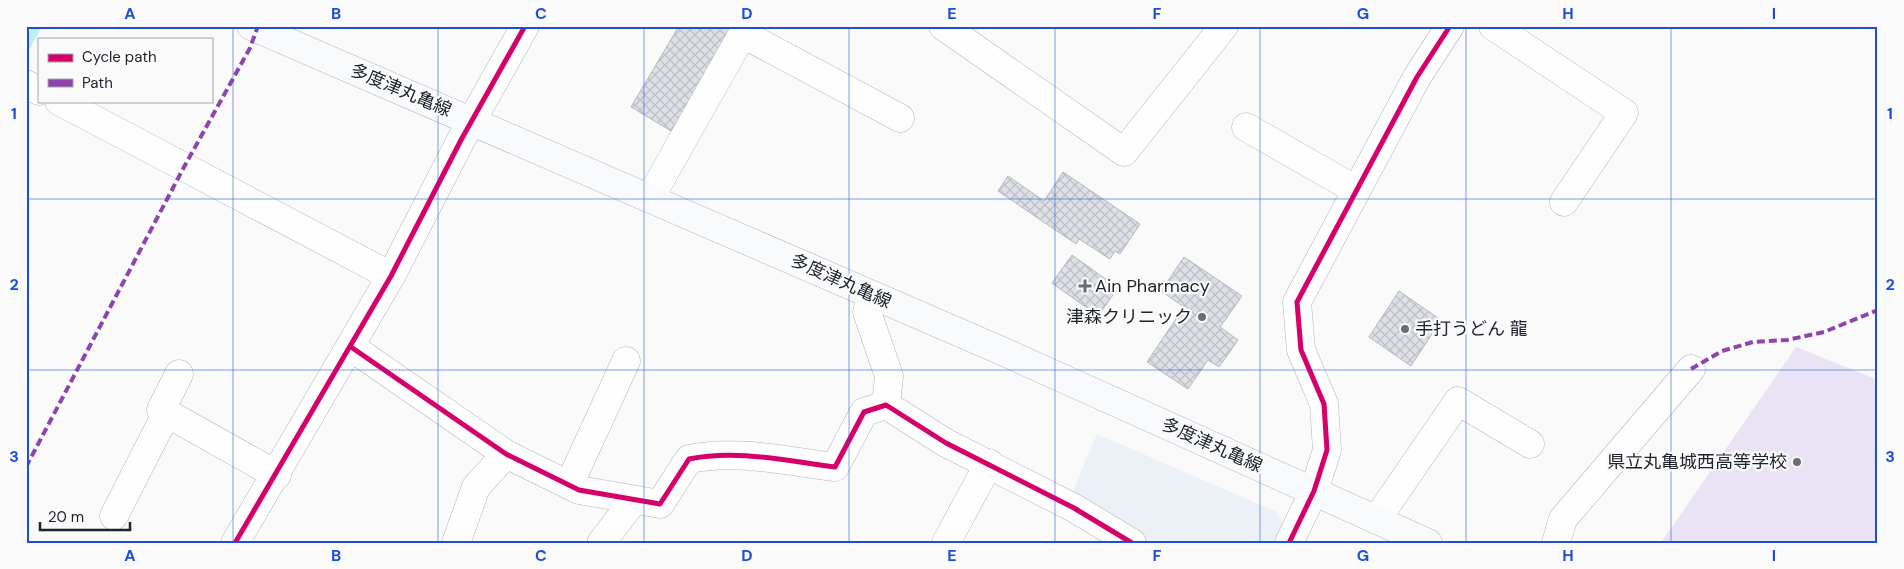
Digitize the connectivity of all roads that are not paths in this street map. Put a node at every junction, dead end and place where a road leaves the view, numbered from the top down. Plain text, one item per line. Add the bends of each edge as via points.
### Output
1 (251, 26) edge
2 (525, 26) edge
3 (943, 26) edge
4 (1224, 26) edge
5 (1450, 26) edge
6 (1493, 26) edge
7 (745, 30) edge
8 (26, 84) edge
9 (38, 90) edge
10 (61, 102) edge
11 (900, 118) dead end
12 (472, 120) junction
13 (1246, 127) dead end
14 (1356, 190) junction
15 (650, 198) junction
16 (1564, 202) dead end
17 (391, 276) junction
18 (872, 294) junction
19 (351, 347) junction
20 (626, 361) dead end
21 (1691, 369) dead end
22 (179, 374) dead end
23 (886, 405) junction
24 (167, 412) junction
25 (1530, 444) dead end
26 (506, 454) junction
27 (989, 463) junction
28 (276, 475) junction
29 (569, 485) junction
30 (1314, 491) junction
31 (634, 500) junction
32 (114, 516) dead end
33 (1377, 519) junction
34 (235, 543) edge
35 (456, 543) edge
36 (601, 543) edge
37 (946, 543) edge
38 (1132, 543) edge
39 (1289, 543) edge
40 (1428, 543) edge
41 (1556, 543) edge

1 - 12 main road, 多度津丸亀線
2 - 12 street
3 - 4 street via 1124,152
5 - 14 street via 1416,76
6 - 16 street via 1624,113
7 - 11 street
7 - 15 street
8 - 9 street
10 - 17 street
12 - 15 main road, 多度津丸亀線
12 - 17 street
13 - 14 street
14 - 30 street via 1297,302 1301,350 1324,404 1327,450
15 - 18 main road, 多度津丸亀線
17 - 19 street
18 - 23 street via 867,312 889,376
18 - 30 main road, 多度津丸亀線
19 - 26 street
19 - 28 street
20 - 29 street
21 - 41 street via 1563,519
22 - 24 street via 162,410
23 - 27 street via 946,443
23 - 31 street via 864,412 835,467 733,454 707,456 689,460 660,504
24 - 28 street
24 - 32 street
25 - 33 street via 1458,401
26 - 29 street
26 - 35 street via 476,487
27 - 37 street
27 - 38 street
28 - 34 street
29 - 31 street via 579,490
30 - 33 main road, 多度津丸亀線
30 - 39 street
31 - 36 street
33 - 40 main road, 多度津丸亀線

